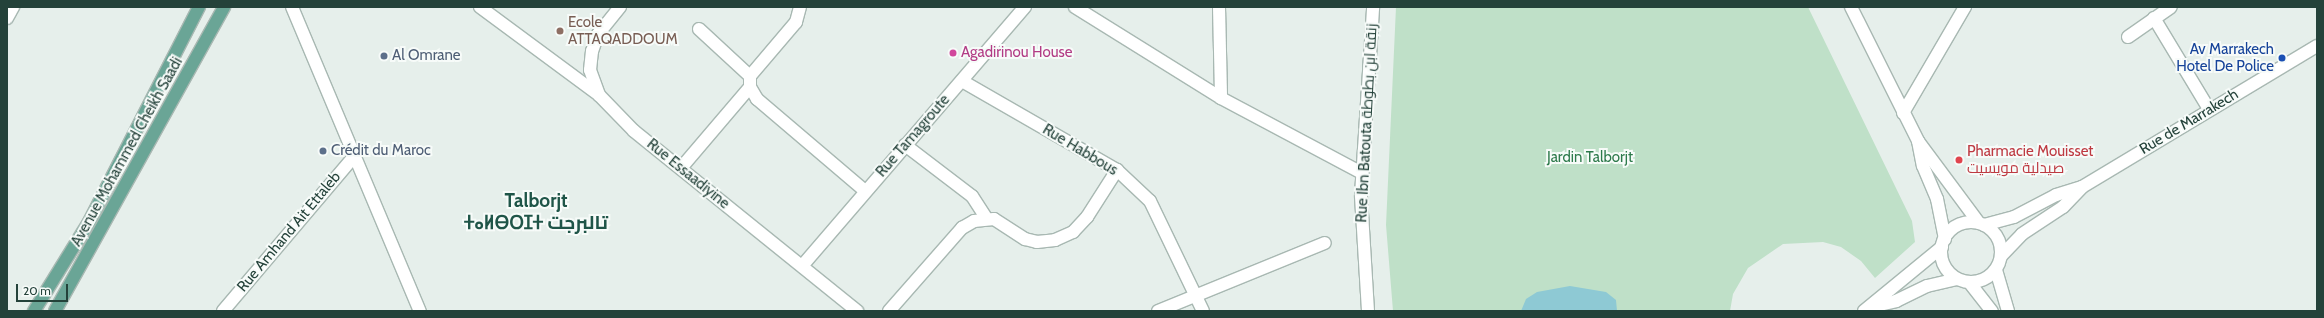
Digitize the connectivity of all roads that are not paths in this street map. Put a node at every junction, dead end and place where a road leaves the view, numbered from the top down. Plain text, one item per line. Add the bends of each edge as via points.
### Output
1 (13, 7) edge
2 (199, 7) edge
3 (224, 7) edge
4 (292, 7) edge
5 (480, 7) edge
6 (620, 7) edge
7 (800, 7) edge
8 (1025, 7) edge
9 (1075, 7) edge
10 (1219, 7) edge
11 (1373, 7) edge
12 (1851, 7) edge
13 (1965, 7) edge
14 (2171, 7) edge
15 (7, 18) edge
16 (2154, 18) junction
17 (699, 29) dead end
18 (2128, 37) dead end
19 (2317, 46) edge
20 (750, 81) junction
21 (962, 81) junction
22 (599, 95) junction
23 (1221, 98) junction
24 (2209, 109) junction
25 (1903, 113) junction
26 (1918, 141) junction
27 (905, 145) junction
28 (356, 154) junction
29 (681, 168) junction
30 (1117, 170) junction
31 (1362, 173) junction
32 (2082, 187) junction
33 (865, 191) junction
34 (987, 219) junction
35 (1981, 224) junction
36 (1325, 243) dead end
37 (1943, 243) junction
38 (2001, 256) junction
39 (802, 266) junction
40 (1996, 270) junction
41 (1957, 279) junction
42 (1969, 282) junction
43 (1196, 294) junction
44 (1868, 309) edge
45 (34, 311) edge
46 (55, 311) edge
47 (223, 311) edge
48 (420, 311) edge
49 (857, 311) edge
50 (889, 311) edge
51 (1158, 311) edge
52 (1203, 311) edge
53 (1368, 311) edge
54 (1992, 311) edge
55 (2008, 311) edge

1 - 15 street
2 - 45 main road, Avenue Mohammed Cheikh Saadi via 89,222
3 - 46 main road, Avenue Mohammed Cheikh Saadi
4 - 28 street
5 - 22 street
6 - 22 street, Rue Essaadiyine via 598,34 592,51 590,70
7 - 20 street via 796,22
8 - 21 street, Rue Tamagroute
9 - 23 street
10 - 23 street
11 - 31 street, Rue Ibn Batouta زنقة ابن بطوطة
12 - 25 street
13 - 25 street
14 - 16 street
16 - 18 street
16 - 24 street
17 - 20 street
19 - 24 street, Rue de Marrakech
20 - 29 street
20 - 33 street via 757,99
21 - 27 street, Rue Tamagroute
21 - 30 street, Rue Habbous
22 - 29 street, Rue Essaadiyine via 634,131
23 - 31 street
24 - 32 street, Rue de Marrakech
25 - 26 street
26 - 35 street
26 - 37 street via 1923,166 1937,199
27 - 33 street, Rue Tamagroute
27 - 34 street via 972,196
28 - 47 street, Rue Amhand Ait Ettaleb
28 - 48 street
29 - 39 street, Rue Essaadiyine
30 - 34 street via 1087,217 1073,232 1055,240 1037,242 1025,239 1003,222
30 - 43 street, Rue Habbous via 1156,210
31 - 53 street, Rue Ibn Batouta زنقة ابن بطوطة
32 - 35 street, Rue de Marrakech
32 - 38 street, Rue de Marrakech via 2063,207 2022,234
33 - 39 street, Rue Tamagroute
34 - 50 street via 962,228
35 - 37 street via 1965,223 1953,228
35 - 38 street via 2000,243
36 - 43 street
37 - 41 street via 1944,266
37 - 44 street
38 - 40 street
39 - 49 street, Rue Essaadiyine
40 - 42 street via 1979,282
40 - 55 street
41 - 42 street
41 - 44 street via 1927,286 1896,301
42 - 54 street
43 - 51 street
43 - 52 street, Rue Habbous

